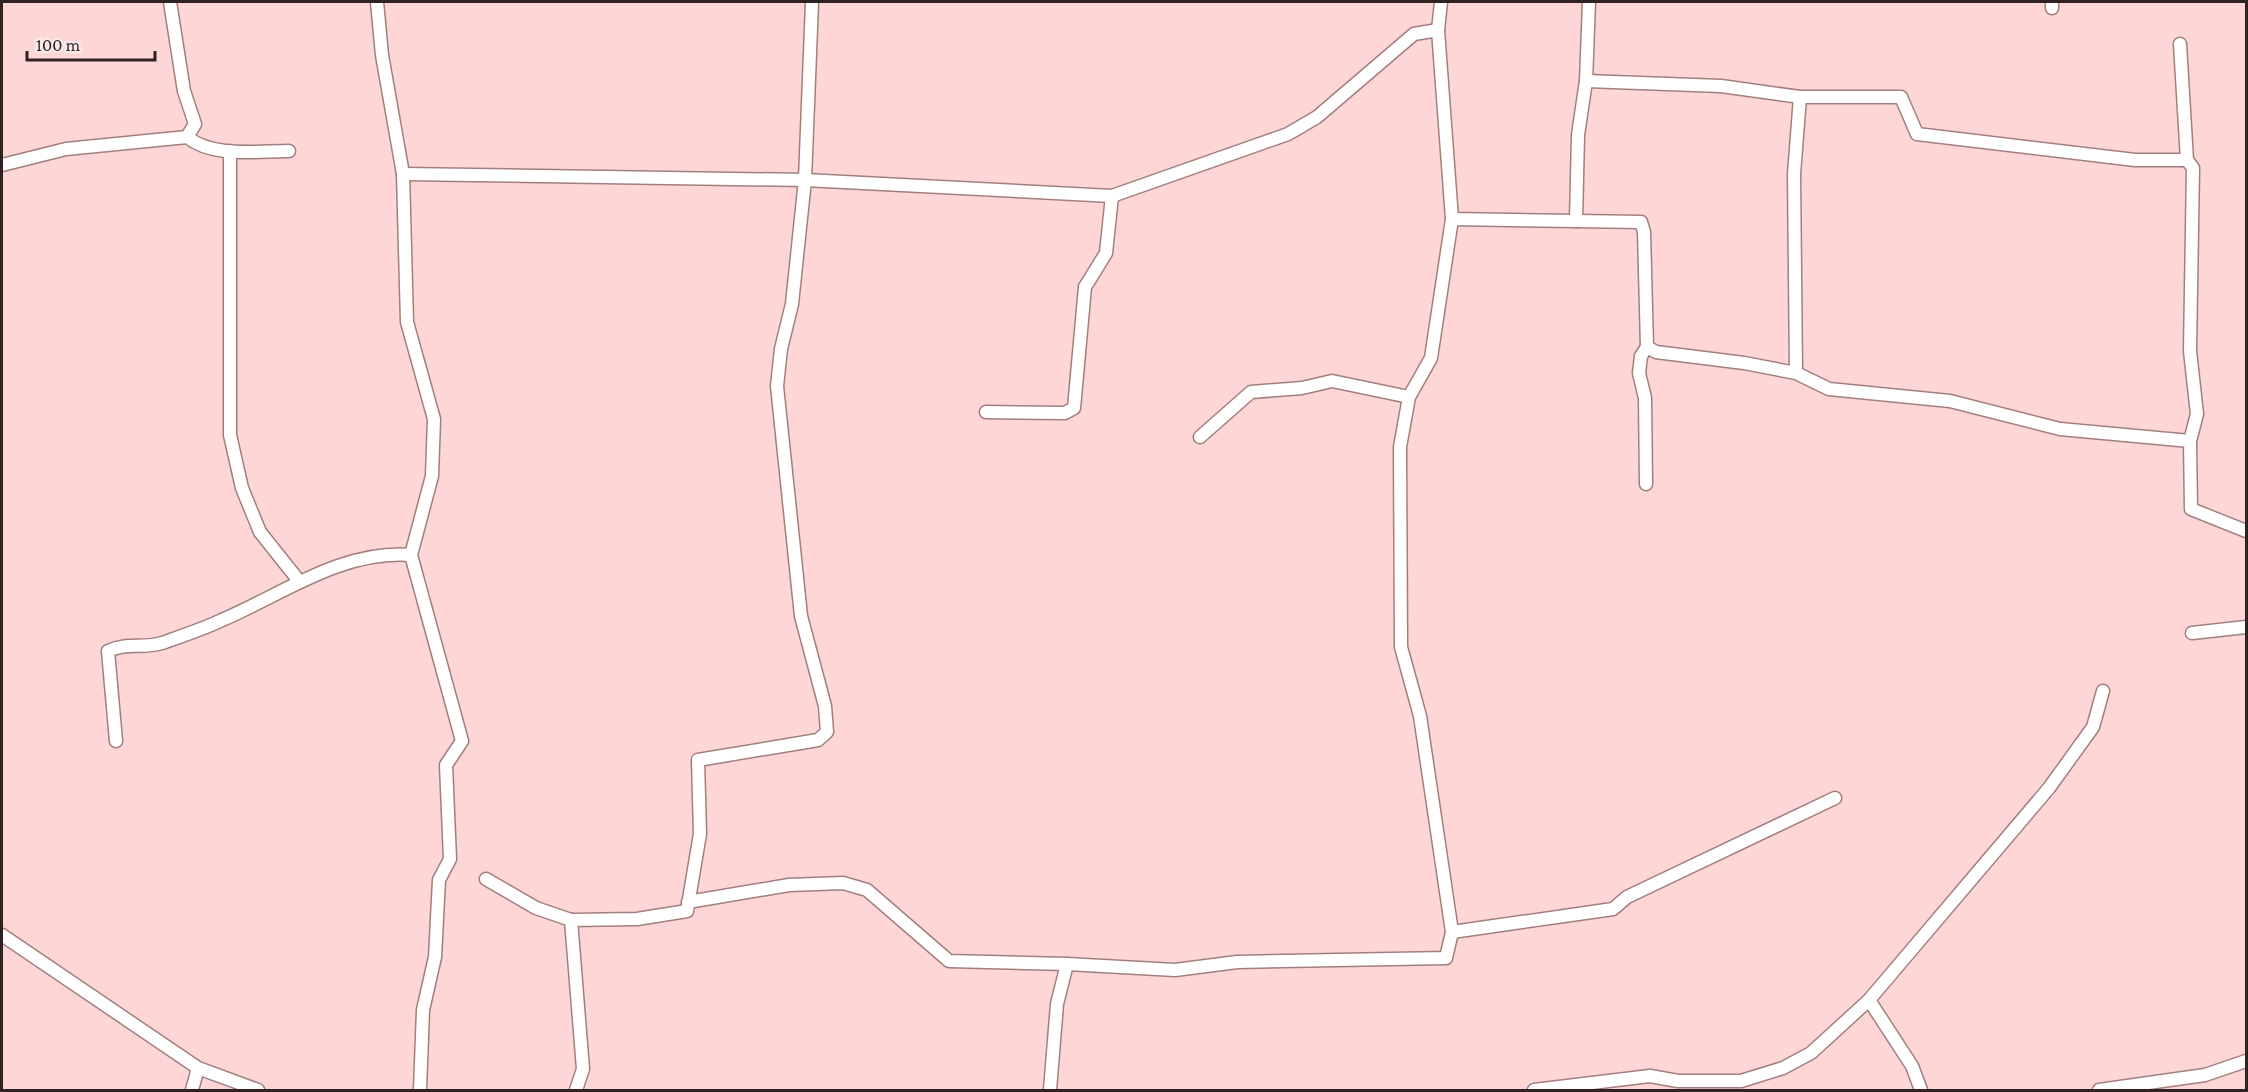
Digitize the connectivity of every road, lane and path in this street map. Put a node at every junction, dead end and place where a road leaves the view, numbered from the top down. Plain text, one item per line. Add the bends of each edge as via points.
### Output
1 (170, 2) edge
2 (377, 2) edge
3 (812, 2) edge
4 (1441, 2) edge
5 (1588, 2) edge
6 (1438, 30) junction
7 (2180, 44) dead end
8 (1586, 81) junction
9 (1800, 97) junction
10 (187, 137) junction
11 (230, 151) junction
12 (289, 151) dead end
13 (2187, 160) junction
14 (2, 165) edge
15 (403, 174) junction
16 (806, 180) junction
17 (1112, 196) junction
18 (1452, 219) junction
19 (1576, 221) junction
20 (1647, 347) junction
21 (1796, 373) junction
22 (1409, 397) junction
23 (986, 412) dead end
24 (1200, 436) dead end
25 (2190, 441) junction
26 (1646, 484) dead end
27 (2247, 531) edge
28 (411, 555) junction
29 (298, 581) junction
30 (2247, 627) edge
31 (2192, 633) dead end
32 (2103, 691) dead end
33 (116, 741) dead end
34 (1835, 798) dead end
35 (486, 879) dead end
36 (688, 902) junction
37 (571, 921) junction
38 (1452, 932) junction
39 (2, 935) edge
40 (1067, 964) junction
41 (1869, 1000) junction
42 (2247, 1061) edge
43 (198, 1068) junction
44 (192, 1090) edge
45 (258, 1090) edge
46 (420, 1090) edge
47 (576, 1090) edge
48 (1050, 1090) edge
49 (1534, 1090) edge
50 (1921, 1090) edge
51 (2099, 1090) edge

1 - 10 street via 184,91 195,124
2 - 15 street
3 - 16 street
4 - 6 street
5 - 8 street
6 - 17 street via 1414,34 1317,117 1288,134
6 - 18 street
7 - 13 street
8 - 9 street via 1720,86
8 - 19 street via 1578,135
9 - 13 street via 1901,98 1917,134 2135,160
9 - 21 street via 1794,174
10 - 11 street via 198,146
10 - 14 street via 66,149
11 - 12 street
11 - 29 street via 230,435 242,488 260,532
13 - 25 street via 2193,168 2190,351 2197,414
15 - 16 street
15 - 28 street via 407,322 434,419 432,476
16 - 17 street
16 - 36 street via 792,304 777,386 801,616 825,706 827,732 818,740 698,760 700,834
17 - 23 street via 1106,253 1085,287 1074,408 1065,413
18 - 19 street
18 - 22 street via 1431,358
19 - 20 street via 1641,222
20 - 21 street via 1681,357 1712,358
20 - 26 street via 1641,356 1639,373 1645,398
21 - 25 street via 1829,389 1950,401 2060,429
22 - 24 street via 1332,381 1251,392
22 - 38 street via 1400,447 1401,647 1420,716
25 - 27 street via 2191,509
28 - 29 street via 386,553
28 - 46 street via 462,741 446,765 450,859 439,880 435,957 423,1010
29 - 33 street via 223,620 159,644 120,645 108,651
30 - 31 street
32 - 41 street via 2093,727 2060,773
34 - 38 street via 1627,897 1613,909
35 - 37 street via 536,908
36 - 37 street via 687,911 637,919
36 - 40 street via 789,885 843,883 867,890 949,961
37 - 47 street via 583,1069
38 - 40 street via 1446,958 1238,962 1175,970
39 - 43 street
40 - 48 street via 1057,1004
41 - 49 street via 1810,1053 1783,1068 1741,1081 1678,1081 1650,1076
41 - 50 street via 1912,1066
42 - 51 street via 2205,1075
43 - 44 street
43 - 45 street

